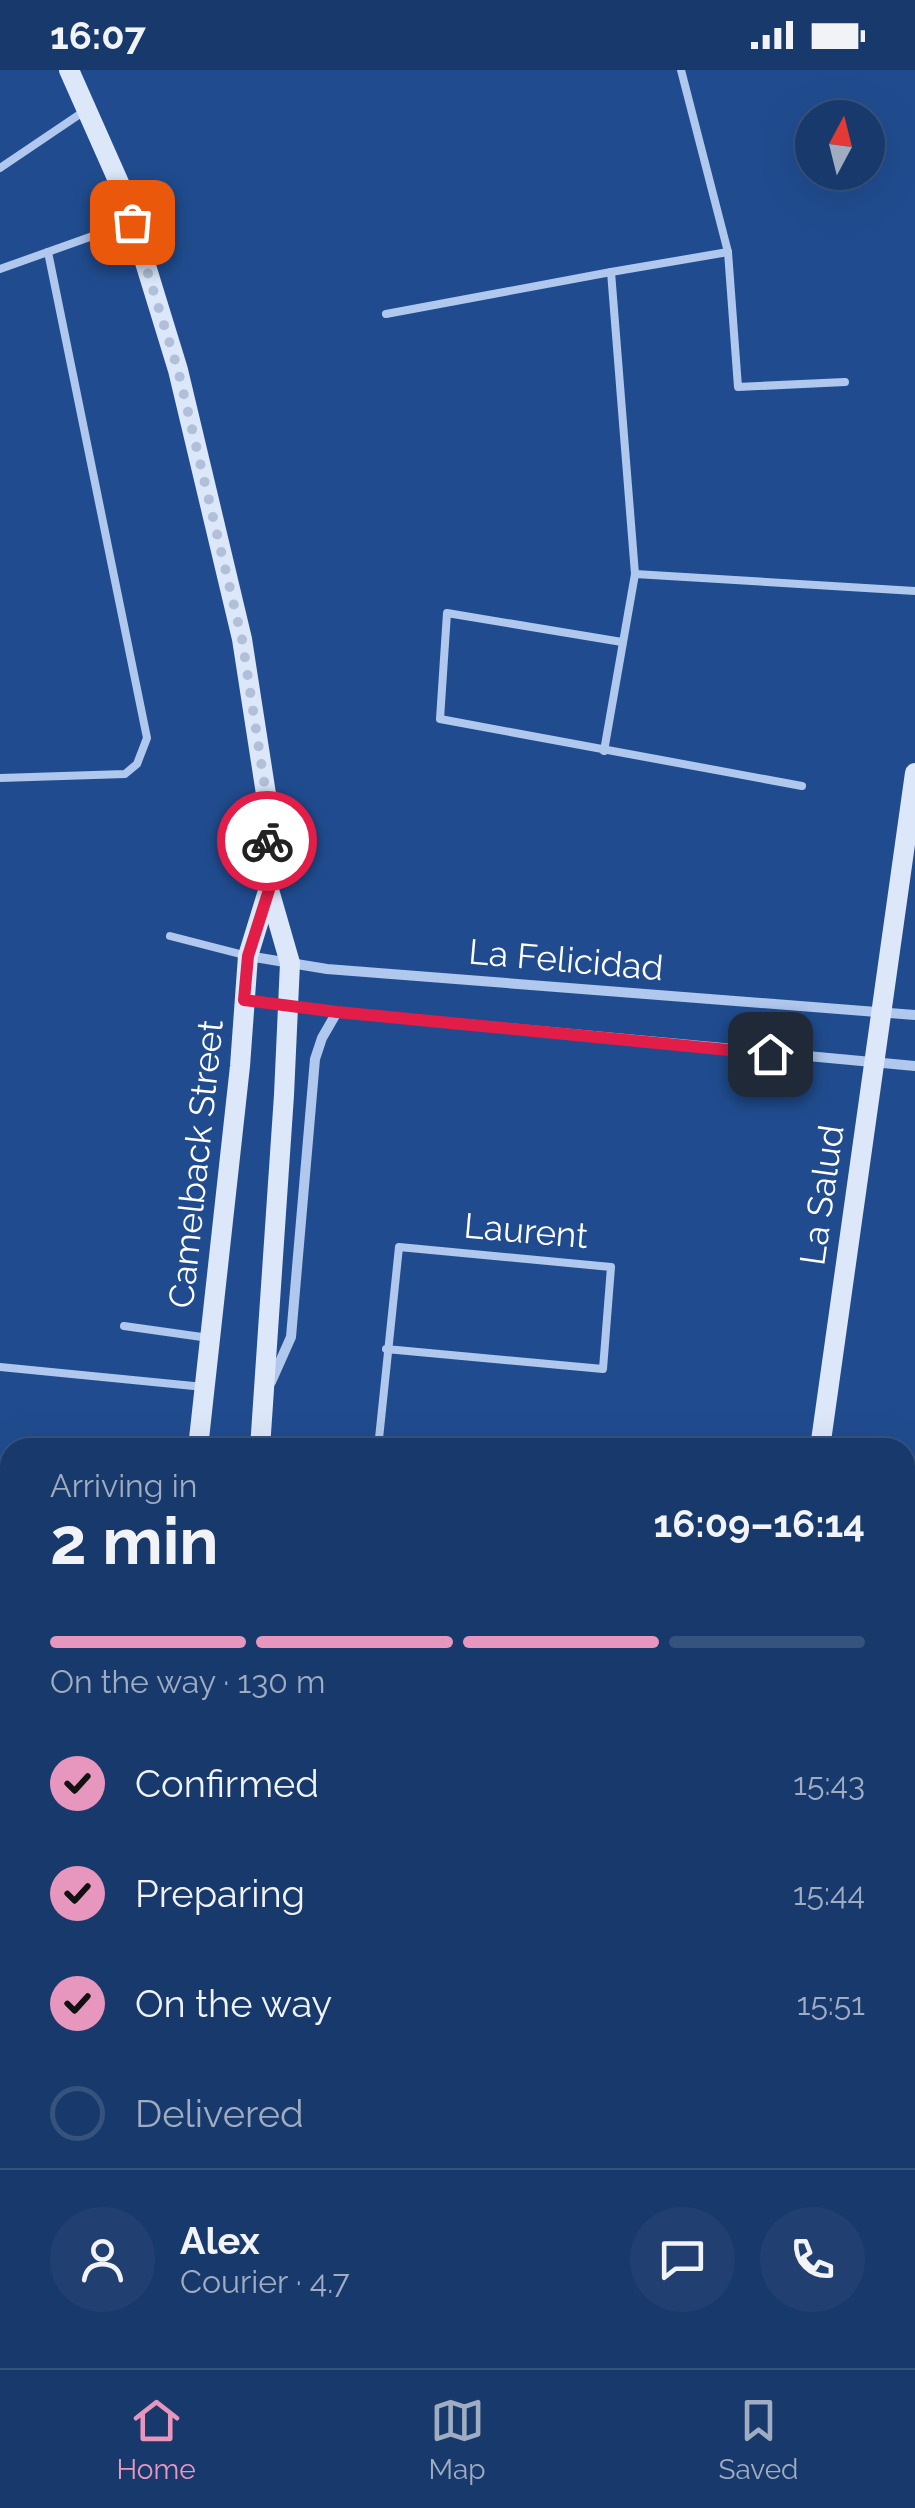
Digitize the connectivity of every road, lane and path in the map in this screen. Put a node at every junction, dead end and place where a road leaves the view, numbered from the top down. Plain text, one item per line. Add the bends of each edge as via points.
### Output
1 (70, 70) edge
2 (681, 70) edge
3 (86, 109) junction
4 (0, 168) edge
5 (132, 222) junction
6 (48, 252) junction
7 (728, 252) junction
8 (0, 269) edge
9 (611, 272) junction
10 (386, 314) dead end
11 (846, 382) dead end
12 (634, 574) junction
13 (915, 592) edge
14 (622, 642) junction
15 (604, 751) junction
16 (915, 774) edge
17 (0, 778) edge
18 (802, 786) dead end
19 (269, 890) junction
20 (170, 936) dead end
21 (248, 956) junction
22 (290, 963) junction
23 (244, 1000) junction
24 (288, 1004) junction
25 (337, 1012) junction
26 (881, 1012) junction
27 (915, 1015) edge
28 (873, 1064) junction
29 (915, 1066) edge
30 (124, 1326) dead end
31 (212, 1339) junction
32 (386, 1349) junction
33 (0, 1367) edge
34 (205, 1387) junction
35 (264, 1396) junction
36 (199, 1438) edge
37 (261, 1438) edge
38 (379, 1438) edge
39 (821, 1438) edge

1 - 3 street, Camelback Street
2 - 7 lane
3 - 4 lane
3 - 5 street, Camelback Street
5 - 6 lane
5 - 19 street, Camelback Street via 178,370 242,639 266,794
6 - 8 lane
6 - 17 lane via 147,738 124,774
7 - 9 lane
7 - 11 lane via 738,387
9 - 10 lane
9 - 12 lane
12 - 13 lane
12 - 14 lane
14 - 15 lane
14 - 15 lane via 447,613 440,719
15 - 18 lane
16 - 26 street, La Salud
19 - 21 street, Camelback Street
19 - 22 street, Camelback Street
20 - 21 lane
21 - 22 street, La Felicidad
21 - 23 street, Camelback Street
22 - 24 street, Camelback Street
22 - 26 street, La Felicidad
23 - 24 street, La Felicidad
23 - 31 street, Camelback Street
24 - 25 street, La Felicidad
24 - 35 street, Camelback Street
25 - 28 street, La Felicidad
25 - 35 street, Camelback Street via 314,1059 291,1337
26 - 27 street, La Felicidad
26 - 28 street, La Salud
28 - 29 street, La Felicidad
28 - 39 street, La Salud
30 - 31 lane
31 - 34 street, Camelback Street
32 - 32 lane, Laurent via 603,1369 610,1267 399,1247
32 - 38 lane, Laurent
33 - 34 lane
34 - 36 street, Camelback Street
35 - 37 street, Camelback Street

